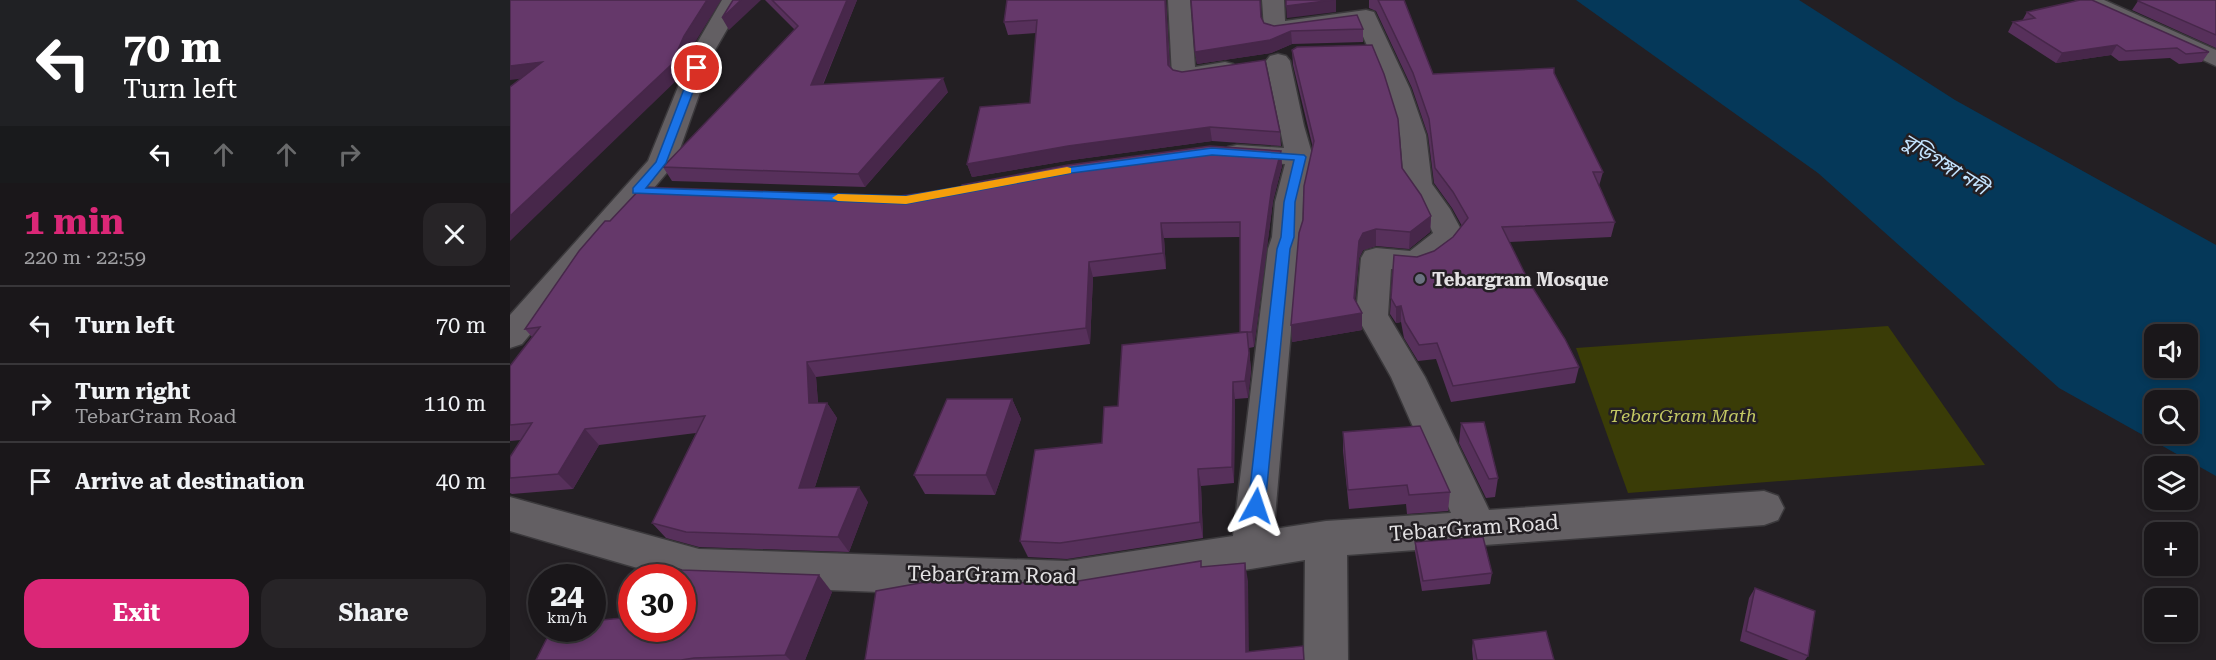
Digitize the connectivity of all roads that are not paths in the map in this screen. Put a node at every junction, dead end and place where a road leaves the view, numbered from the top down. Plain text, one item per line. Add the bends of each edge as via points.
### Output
1 (733, 0) edge
2 (1179, 0) edge
3 (1273, 0) edge
4 (2087, 0) edge
5 (2216, 59) edge
6 (1212, 151) edge
7 (1300, 157) junction
8 (637, 191) junction
9 (672, 192) edge
10 (510, 336) edge
11 (1764, 508) dead end
12 (510, 514) edge
13 (1478, 528) junction
14 (1326, 539) junction
15 (1252, 549) junction
16 (1326, 660) edge

1 - 8 street via 704,50 661,163
2 - 7 street via 1184,76 1270,61
3 - 13 street via 1275,28 1366,17 1370,51 1398,89 1413,135 1419,184 1449,235 1417,261 1376,258 1372,315 1408,377
4 - 5 street
6 - 7 street
7 - 15 street via 1289,202
8 - 9 street
8 - 10 street
11 - 13 street, TebarGram Road
12 - 15 street, TebarGram Road via 699,567 1067,580
13 - 14 street, TebarGram Road
14 - 15 street, TebarGram Road
14 - 16 street

